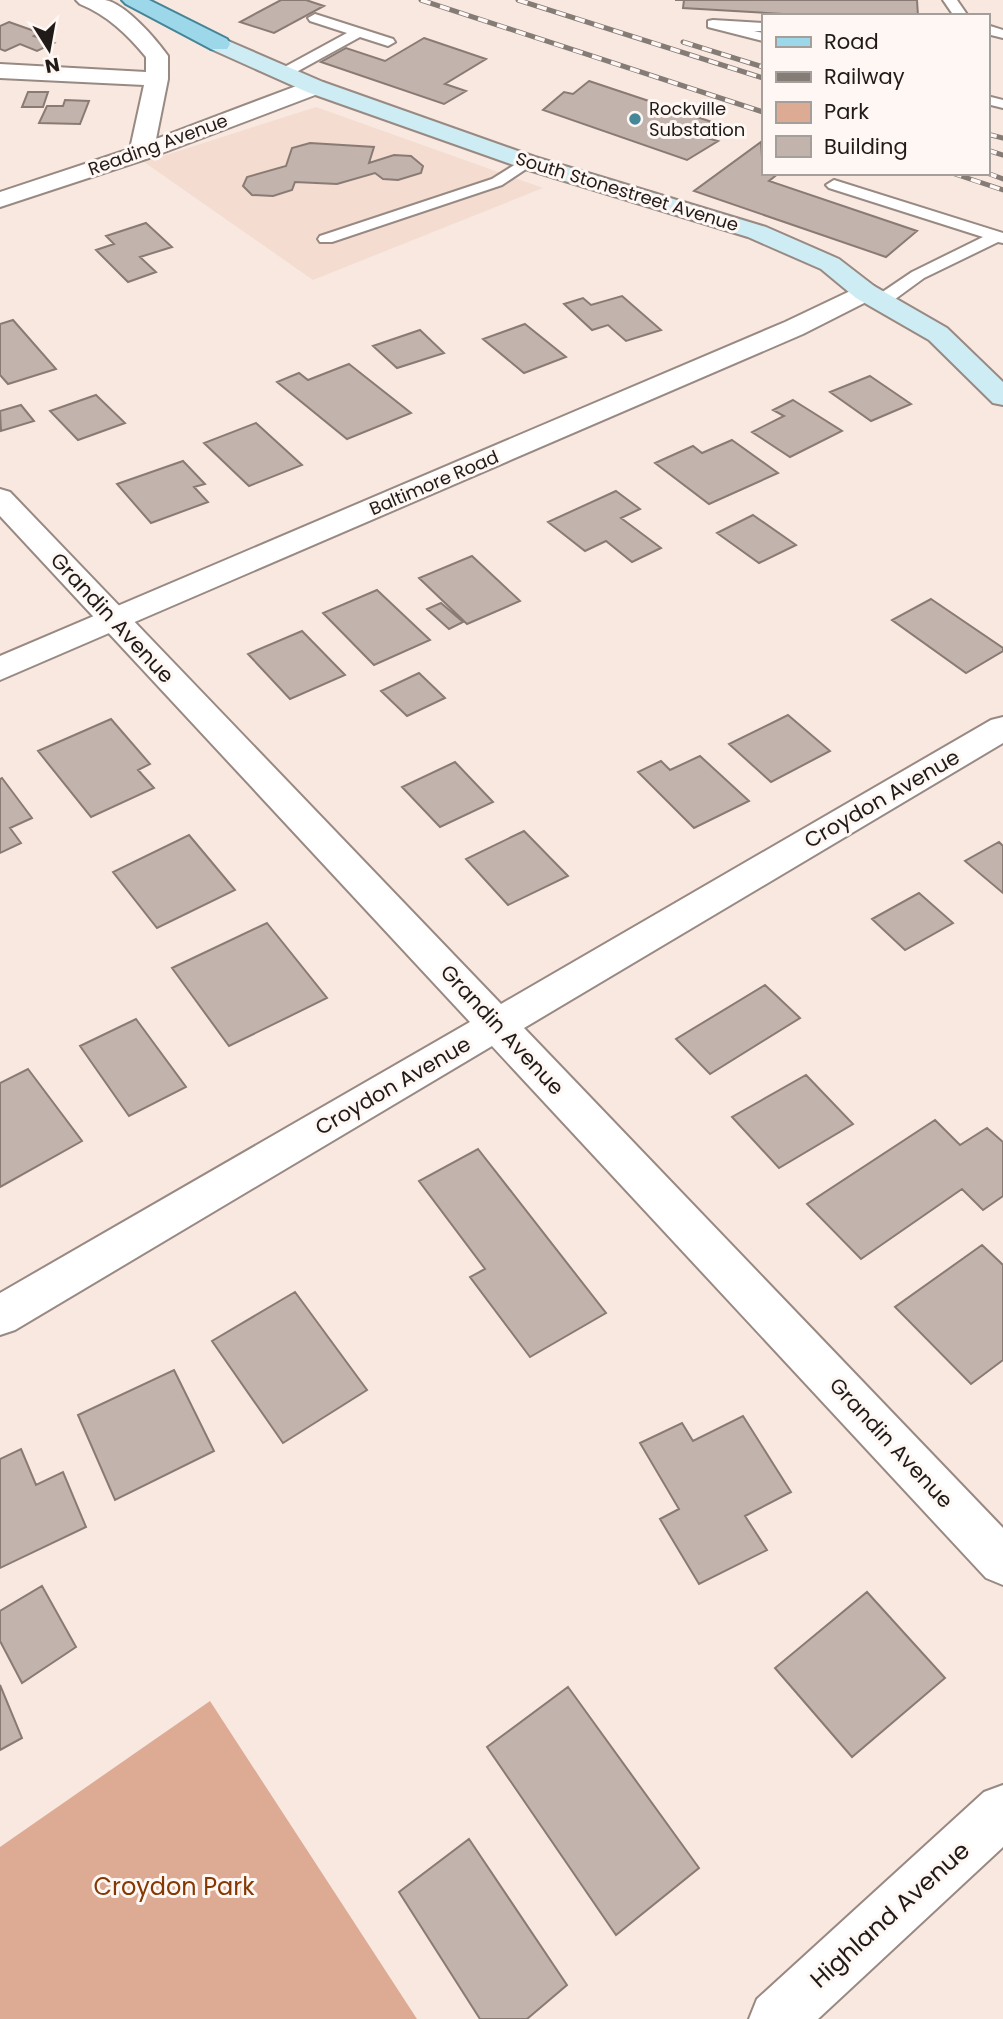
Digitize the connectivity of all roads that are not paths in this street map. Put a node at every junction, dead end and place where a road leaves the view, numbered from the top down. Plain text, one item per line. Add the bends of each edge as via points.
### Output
1 (87, 0) edge
2 (133, 0) edge
3 (176, 0) edge
4 (315, 18) dead end
5 (762, 27) edge
6 (358, 33) junction
7 (762, 37) edge
8 (387, 42) dead end
9 (219, 44) junction
10 (0, 71) edge
11 (284, 73) junction
12 (157, 79) junction
13 (314, 87) junction
14 (141, 153) junction
15 (527, 162) junction
16 (834, 185) dead end
17 (0, 200) edge
18 (1000, 237) edge
19 (326, 239) dead end
20 (873, 297) junction
21 (1003, 397) edge
22 (0, 498) edge
23 (113, 621) junction
24 (0, 669) edge
25 (1003, 729) edge
26 (498, 1025) junction
27 (0, 1315) edge
28 (1003, 1562) edge
29 (1003, 1811) edge
30 (777, 2019) edge

1 - 12 street via 103,5 144,40 158,56
2 - 9 main road
3 - 9 main road
4 - 6 lane
5 - 7 lane via 713,24
6 - 8 lane
6 - 11 lane
9 - 11 main road, South Stonestreet Avenue
10 - 12 street
11 - 13 main road, South Stonestreet Avenue
12 - 14 street
13 - 14 street, Reading Avenue
13 - 15 main road, South Stonestreet Avenue
14 - 17 street, Reading Avenue
15 - 19 lane via 497,182
15 - 20 main road, South Stonestreet Avenue via 757,232 830,264
16 - 18 lane
18 - 20 lane
20 - 21 main road, South Stonestreet Avenue via 938,334
20 - 23 street, Baltimore Road
22 - 23 street, Grandin Avenue
23 - 24 street, Baltimore Road
23 - 26 street, Grandin Avenue
25 - 26 street, Croydon Avenue
26 - 27 street, Croydon Avenue
26 - 28 street, Grandin Avenue
29 - 30 street, Highland Avenue

